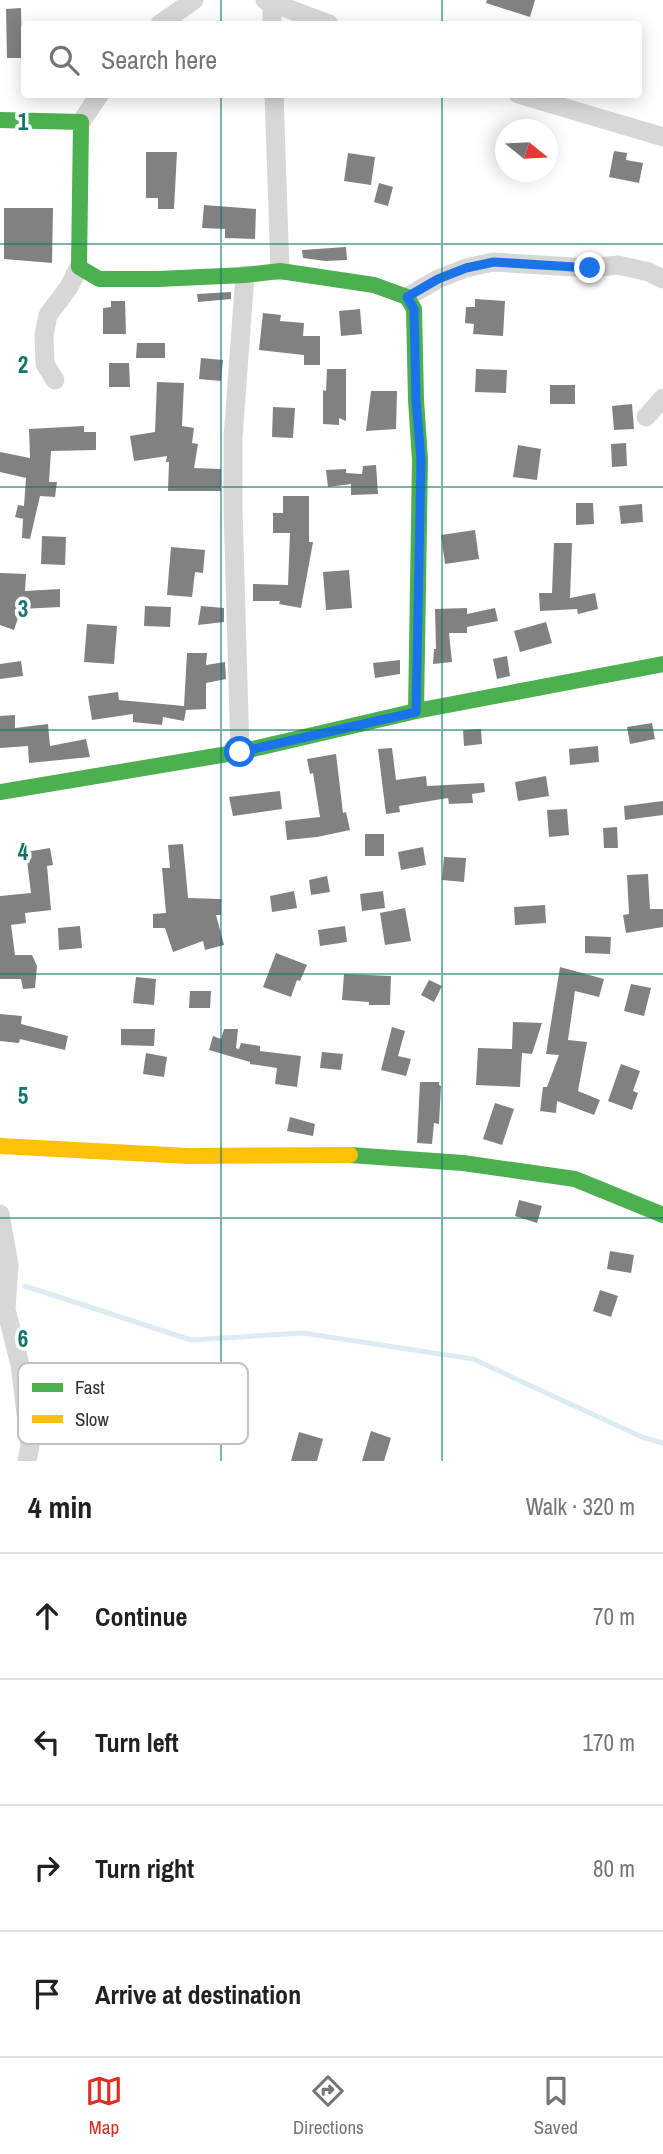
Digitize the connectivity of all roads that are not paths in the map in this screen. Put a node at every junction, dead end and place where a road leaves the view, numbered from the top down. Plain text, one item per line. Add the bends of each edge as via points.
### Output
1 (194, 0) edge
2 (269, 1) edge
3 (164, 21) edge
4 (272, 21) edge
5 (321, 21) edge
6 (97, 98) edge
7 (274, 98) edge
8 (531, 98) edge
9 (0, 120) edge
10 (81, 122) junction
11 (663, 137) edge
12 (79, 267) junction
13 (280, 271) junction
14 (245, 275) junction
15 (663, 279) edge
16 (407, 297) junction
17 (55, 380) dead end
18 (663, 398) edge
19 (646, 417) dead end
20 (663, 664) edge
21 (416, 712) junction
22 (240, 752) junction
23 (0, 792) edge
24 (0, 1146) edge
25 (0, 1214) edge
26 (663, 1214) edge
27 (20, 1363) edge

1 - 3 street
2 - 4 street
2 - 5 street
6 - 10 street
7 - 13 street
8 - 11 street
9 - 10 street
10 - 12 street
12 - 14 street via 99,278
12 - 17 street via 48,315 44,364
13 - 14 street
13 - 16 street via 374,285
14 - 22 street via 233,439
15 - 16 street via 618,265 590,268 494,262 438,279
16 - 21 street via 414,309 421,460
18 - 19 street
20 - 21 street
21 - 22 street
22 - 23 street
24 - 26 street via 188,1156 333,1154 463,1163 575,1180
25 - 27 street via 9,1265 6,1309

